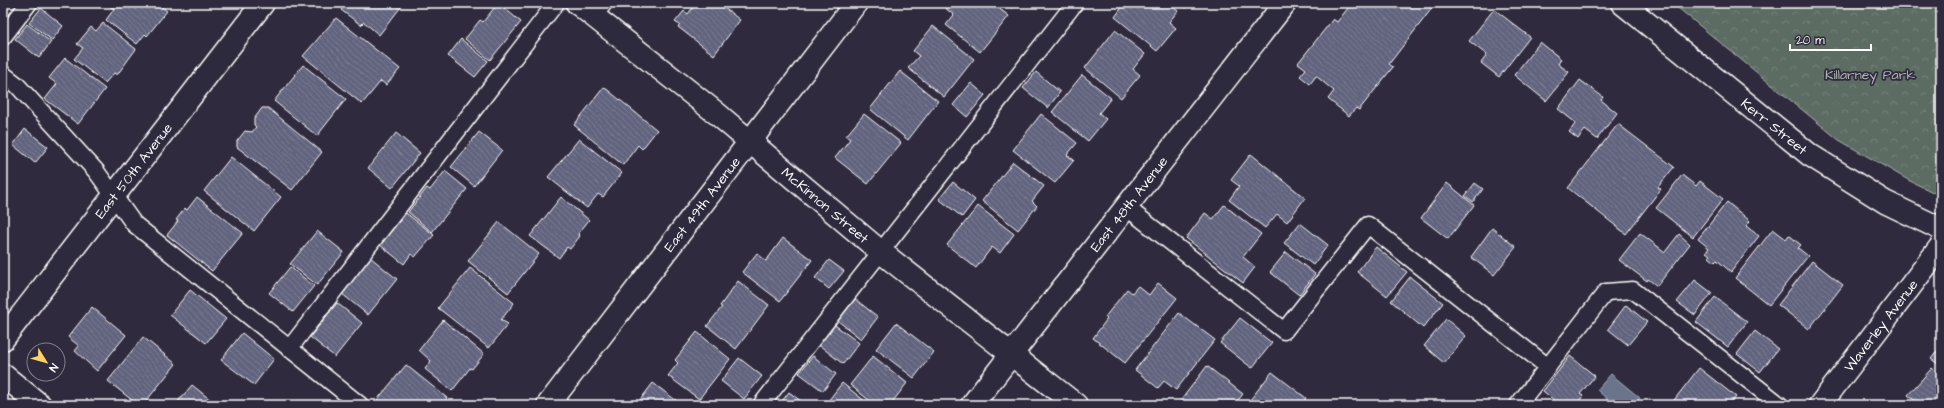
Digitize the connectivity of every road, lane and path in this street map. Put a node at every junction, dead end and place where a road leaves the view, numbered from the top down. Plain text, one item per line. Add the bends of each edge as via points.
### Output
1 (29, 3) edge
2 (263, 3) edge
3 (556, 3) edge
4 (577, 3) edge
5 (856, 3) edge
6 (1075, 3) edge
7 (1285, 3) edge
8 (1622, 3) edge
9 (599, 10) edge
10 (3, 37) edge
11 (3, 74) edge
12 (751, 142) junction
13 (114, 196) junction
14 (1126, 207) junction
15 (1941, 229) edge
16 (1941, 246) edge
17 (881, 252) junction
18 (3, 339) edge
19 (289, 349) junction
20 (1012, 353) junction
21 (1548, 367) junction
22 (3, 375) edge
23 (40, 405) edge
24 (360, 405) edge
25 (548, 405) edge
26 (761, 405) edge
27 (972, 405) edge
28 (1076, 405) edge
29 (1518, 405) edge
30 (1780, 405) edge
31 (1820, 405) edge

1 - 10 lane
2 - 13 street, East 50th Avenue
3 - 19 lane
4 - 9 street, McKinnon Street
5 - 12 street, East 49th Avenue
6 - 17 lane
7 - 14 street, East 48th Avenue
8 - 15 street, Kerr Street via 1810,155 1885,202
9 - 12 street, McKinnon Street
11 - 13 lane via 16,84 96,171
12 - 17 street, McKinnon Street
12 - 25 street, East 49th Avenue
13 - 18 street, East 50th Avenue
13 - 19 lane via 134,224
14 - 20 street, East 48th Avenue
14 - 21 lane via 1284,331 1368,225
16 - 31 street, Waverley Avenue
17 - 20 street, McKinnon Street
17 - 26 lane
19 - 24 lane
20 - 27 street, East 48th Avenue
20 - 28 street, McKinnon Street
21 - 29 lane
21 - 30 lane via 1606,292 1633,290
22 - 23 street

